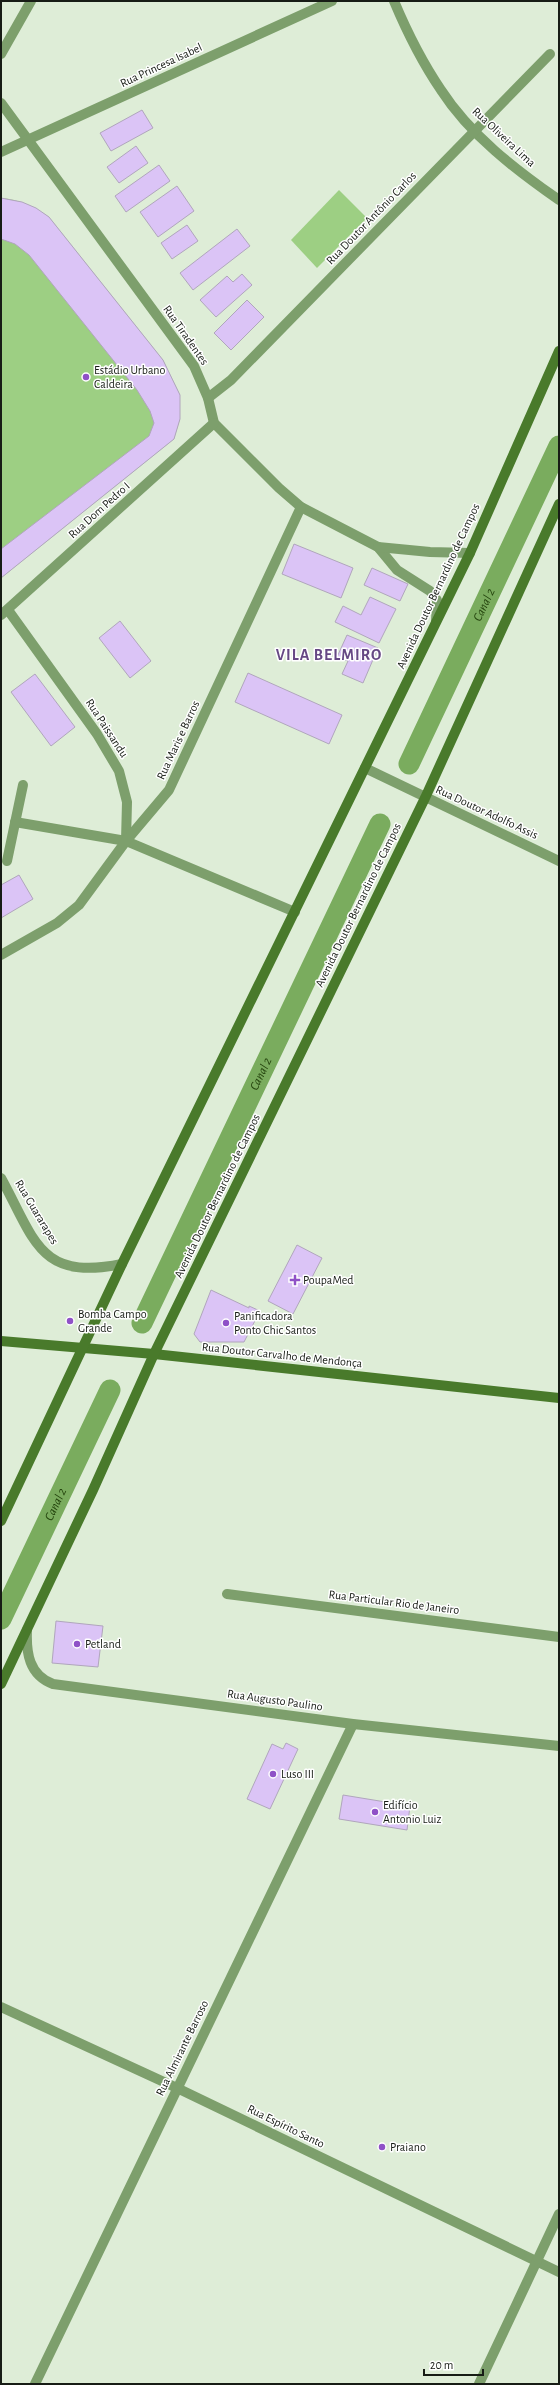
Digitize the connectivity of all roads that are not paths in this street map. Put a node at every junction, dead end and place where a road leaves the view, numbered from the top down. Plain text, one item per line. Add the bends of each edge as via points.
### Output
1 (32, 1) edge
2 (332, 1) edge
3 (394, 1) edge
4 (1, 54) edge
5 (550, 54) dead end
6 (1, 103) edge
7 (474, 131) junction
8 (28, 140) junction
9 (1, 152) edge
10 (559, 200) edge
11 (559, 351) edge
12 (208, 398) junction
13 (214, 424) junction
14 (559, 504) edge
15 (301, 507) junction
16 (378, 546) junction
17 (470, 553) junction
18 (4, 613) edge
19 (436, 621) junction
20 (365, 768) junction
21 (23, 785) dead end
22 (425, 798) junction
23 (15, 822) junction
24 (126, 840) junction
25 (7, 861) dead end
26 (559, 861) edge
27 (295, 912) junction
28 (1, 955) edge
29 (1, 1178) edge
30 (122, 1264) junction
31 (1, 1341) edge
32 (83, 1348) junction
33 (154, 1354) junction
34 (559, 1398) edge
35 (1, 1521) edge
36 (227, 1594) dead end
37 (27, 1630) junction
38 (559, 1637) edge
39 (1, 1684) edge
40 (353, 1724) junction
41 (559, 1746) edge
42 (1, 2007) edge
43 (177, 2088) junction
44 (559, 2214) edge
45 (537, 2261) junction
46 (559, 2272) edge
47 (35, 2384) edge
48 (479, 2384) edge

1 - 4 street
2 - 8 street, Rua Princesa Isabel
3 - 7 street, Rua Oliveira Lima via 410,37 442,92
5 - 7 street, Rua Doutor Antônio Carlos
6 - 8 street, Rua Tiradentes
7 - 10 street, Rua Oliveira Lima via 520,173
7 - 12 street, Rua Doutor Antônio Carlos via 231,380
8 - 9 street, Rua Princesa Isabel
8 - 12 street, Rua Tiradentes via 194,366
11 - 17 main road, Avenida Doutor Bernardino de Campos
12 - 13 street, Rua Tiradentes
13 - 15 street
13 - 18 street, Rua Dom Pedro I
14 - 22 main road, Avenida Doutor Bernardino de Campos
15 - 16 street
15 - 24 street, Rua Maris e Barros via 169,790
16 - 17 street via 430,552
16 - 19 street via 397,570 430,591 437,600
17 - 19 main road, Avenida Doutor Bernardino de Campos
18 - 24 street, Rua Paissandu via 97,734 119,770 127,802
19 - 20 main road, Avenida Doutor Bernardino de Campos
20 - 22 street, Rua Doutor Adolfo Assis
20 - 27 main road, Avenida Doutor Bernardino de Campos
21 - 23 street
22 - 26 street, Rua Doutor Adolfo Assis
22 - 33 main road, Avenida Doutor Bernardino de Campos
23 - 24 street
23 - 25 street
24 - 27 street
24 - 28 street, Rua Maris e Barros via 79,905 57,923
27 - 30 main road, Avenida Doutor Bernardino de Campos
29 - 30 street, Rua Guararapes via 41,1249 52,1260 83,1269
30 - 32 main road, Avenida Doutor Bernardino de Campos
31 - 32 main road, Rua Doutor Carvalho de Mendonça
32 - 33 main road, Rua Doutor Carvalho de Mendonça
32 - 35 main road, Avenida Doutor Bernardino de Campos
33 - 34 main road, Rua Doutor Carvalho de Mendonça
33 - 37 main road, Avenida Doutor Bernardino de Campos
36 - 38 street, Rua Particular Rio de Janeiro
37 - 39 main road, Avenida Doutor Bernardino de Campos
37 - 40 street, Rua Augusto Paulino via 26,1646 30,1661 38,1675 53,1684
40 - 41 street, Rua Augusto Paulino
40 - 43 street, Rua Almirante Barroso
42 - 43 street, Rua Espírito Santo
43 - 45 street, Rua Espírito Santo
43 - 47 street, Rua Almirante Barroso
44 - 45 street
45 - 46 street, Rua Espírito Santo
45 - 48 street

